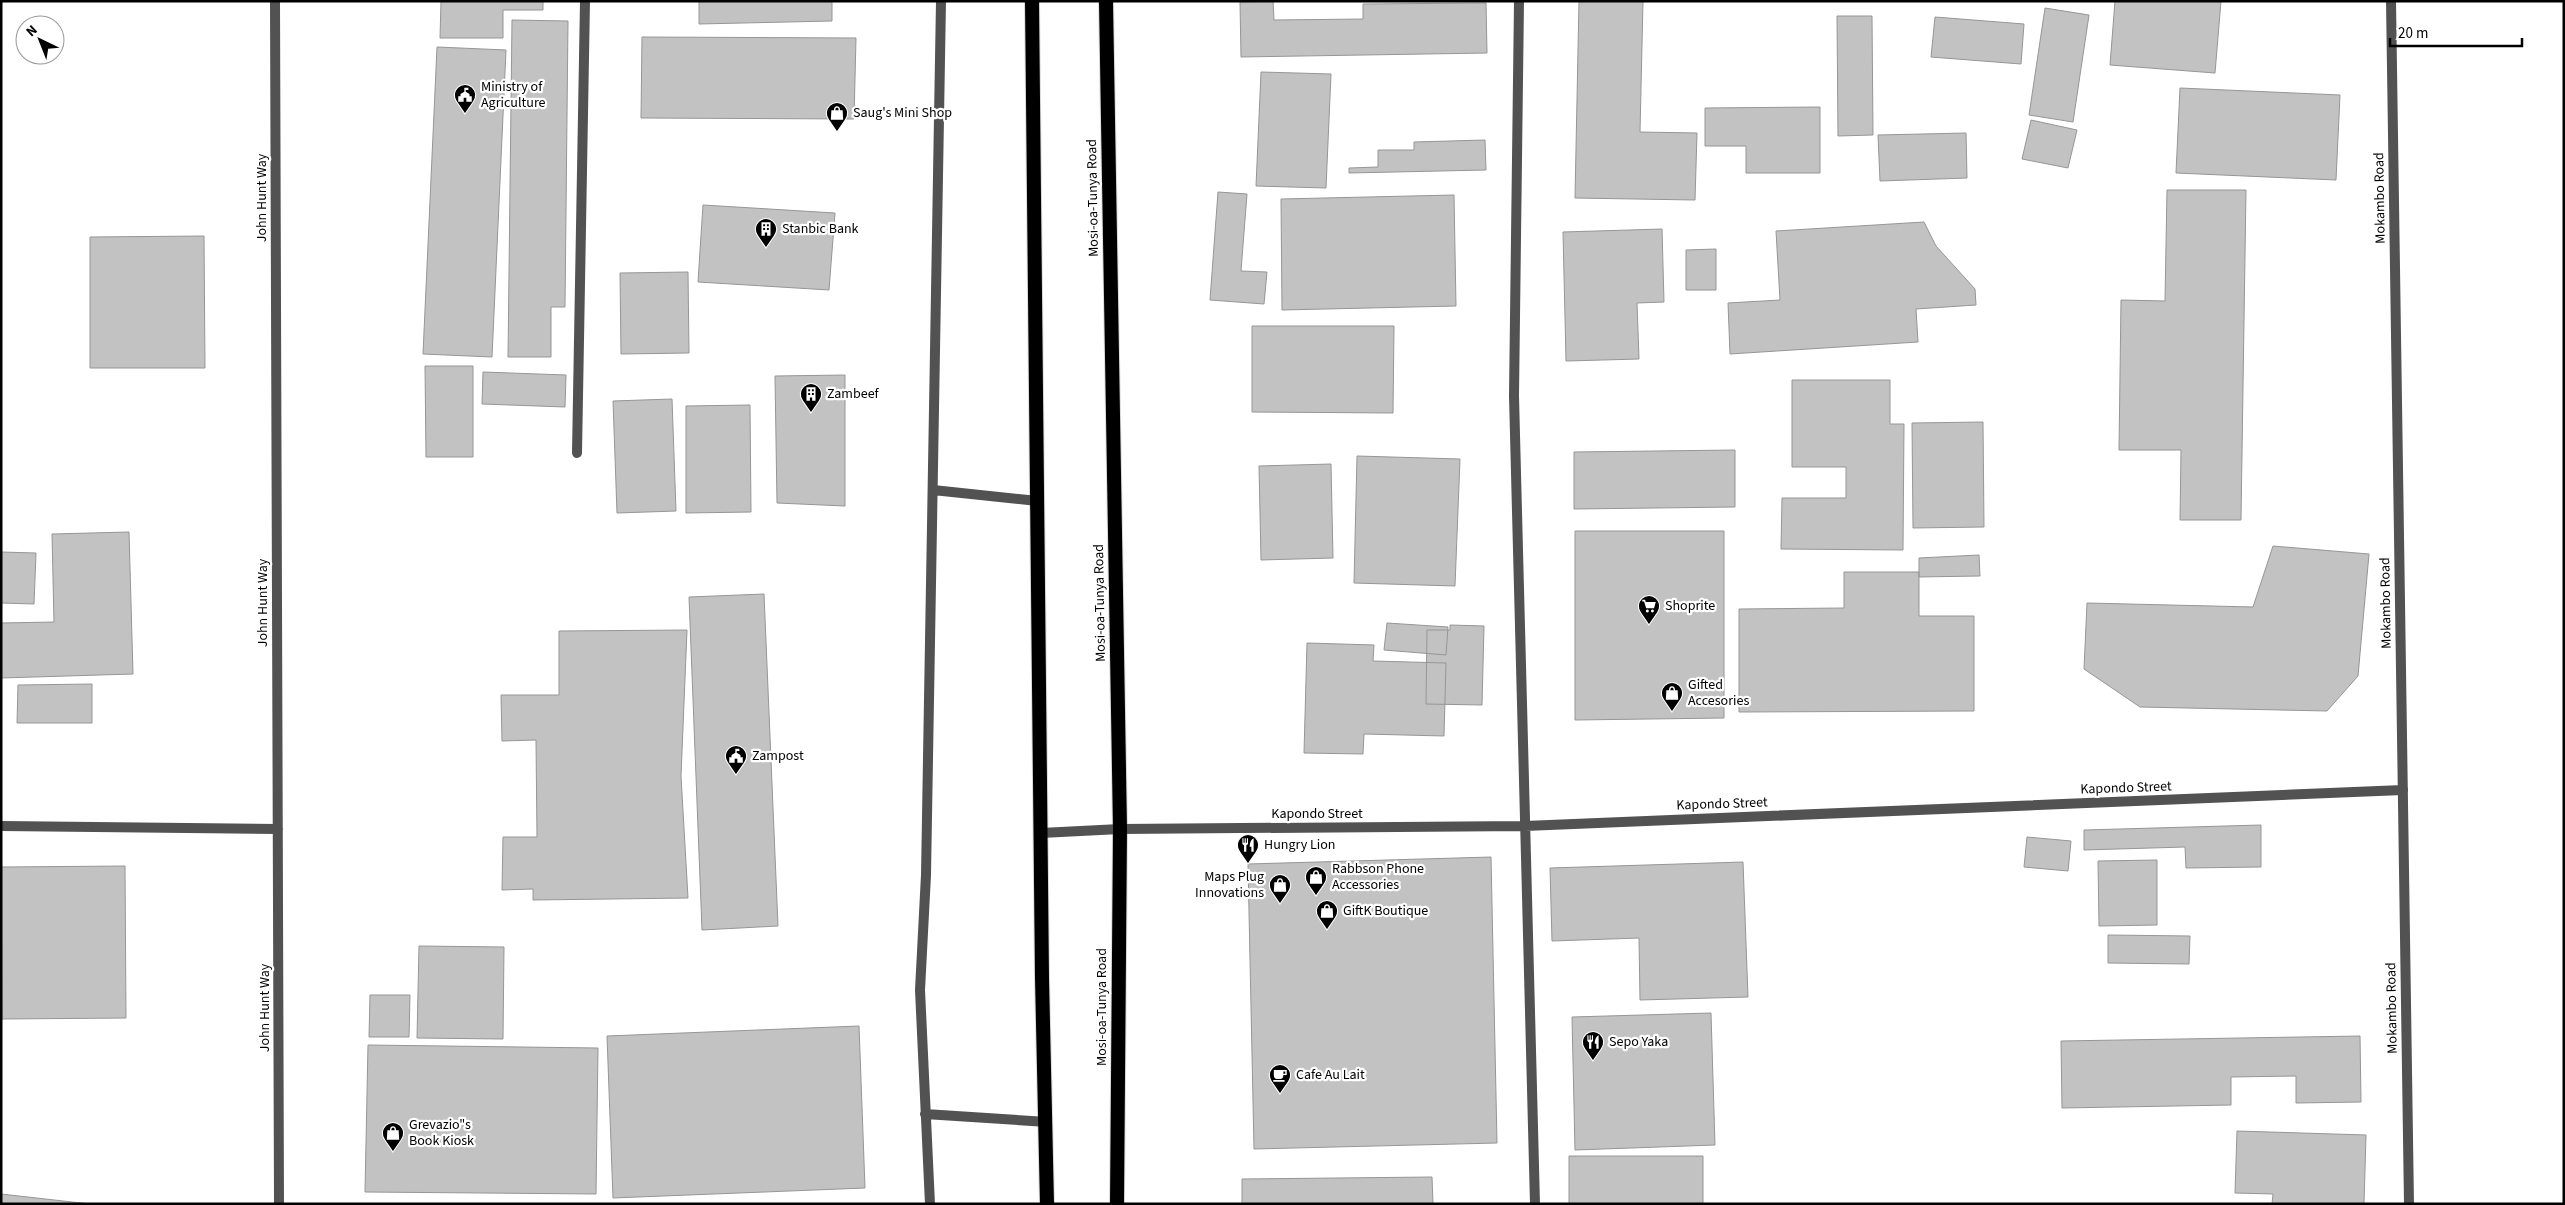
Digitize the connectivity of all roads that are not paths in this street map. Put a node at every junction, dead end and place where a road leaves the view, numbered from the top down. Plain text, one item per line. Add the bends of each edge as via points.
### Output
1 (275, 1) edge
2 (585, 1) edge
3 (941, 1) edge
4 (1032, 1) edge
5 (1106, 1) edge
6 (1519, 1) edge
7 (2391, 1) edge
8 (577, 453) dead end
9 (933, 490) junction
10 (1038, 501) junction
11 (2403, 790) junction
12 (1, 826) edge
13 (1525, 826) junction
14 (278, 829) junction
15 (1120, 829) junction
16 (1042, 834) junction
17 (925, 1114) junction
18 (1047, 1122) junction
19 (279, 1204) edge
20 (930, 1204) edge
21 (1047, 1204) edge
22 (1117, 1204) edge
23 (1534, 1204) edge
24 (2409, 1204) edge

1 - 14 street, John Hunt Way
2 - 8 street
3 - 9 street
4 - 10 highway
5 - 15 highway, Mosi-oa-Tunya Road
6 - 13 street via 1514,396
7 - 11 street, Mokambo Road
9 - 10 street
9 - 17 street via 926,875 920,990
10 - 16 highway
11 - 13 street, Kapondo Street
11 - 24 street, Mokambo Road
12 - 14 street
13 - 15 street, Kapondo Street
13 - 23 street
14 - 19 street, John Hunt Way
15 - 16 street, Kapondo Street
15 - 22 highway, Mosi-oa-Tunya Road
16 - 18 highway
17 - 18 street
17 - 20 street
18 - 21 highway

